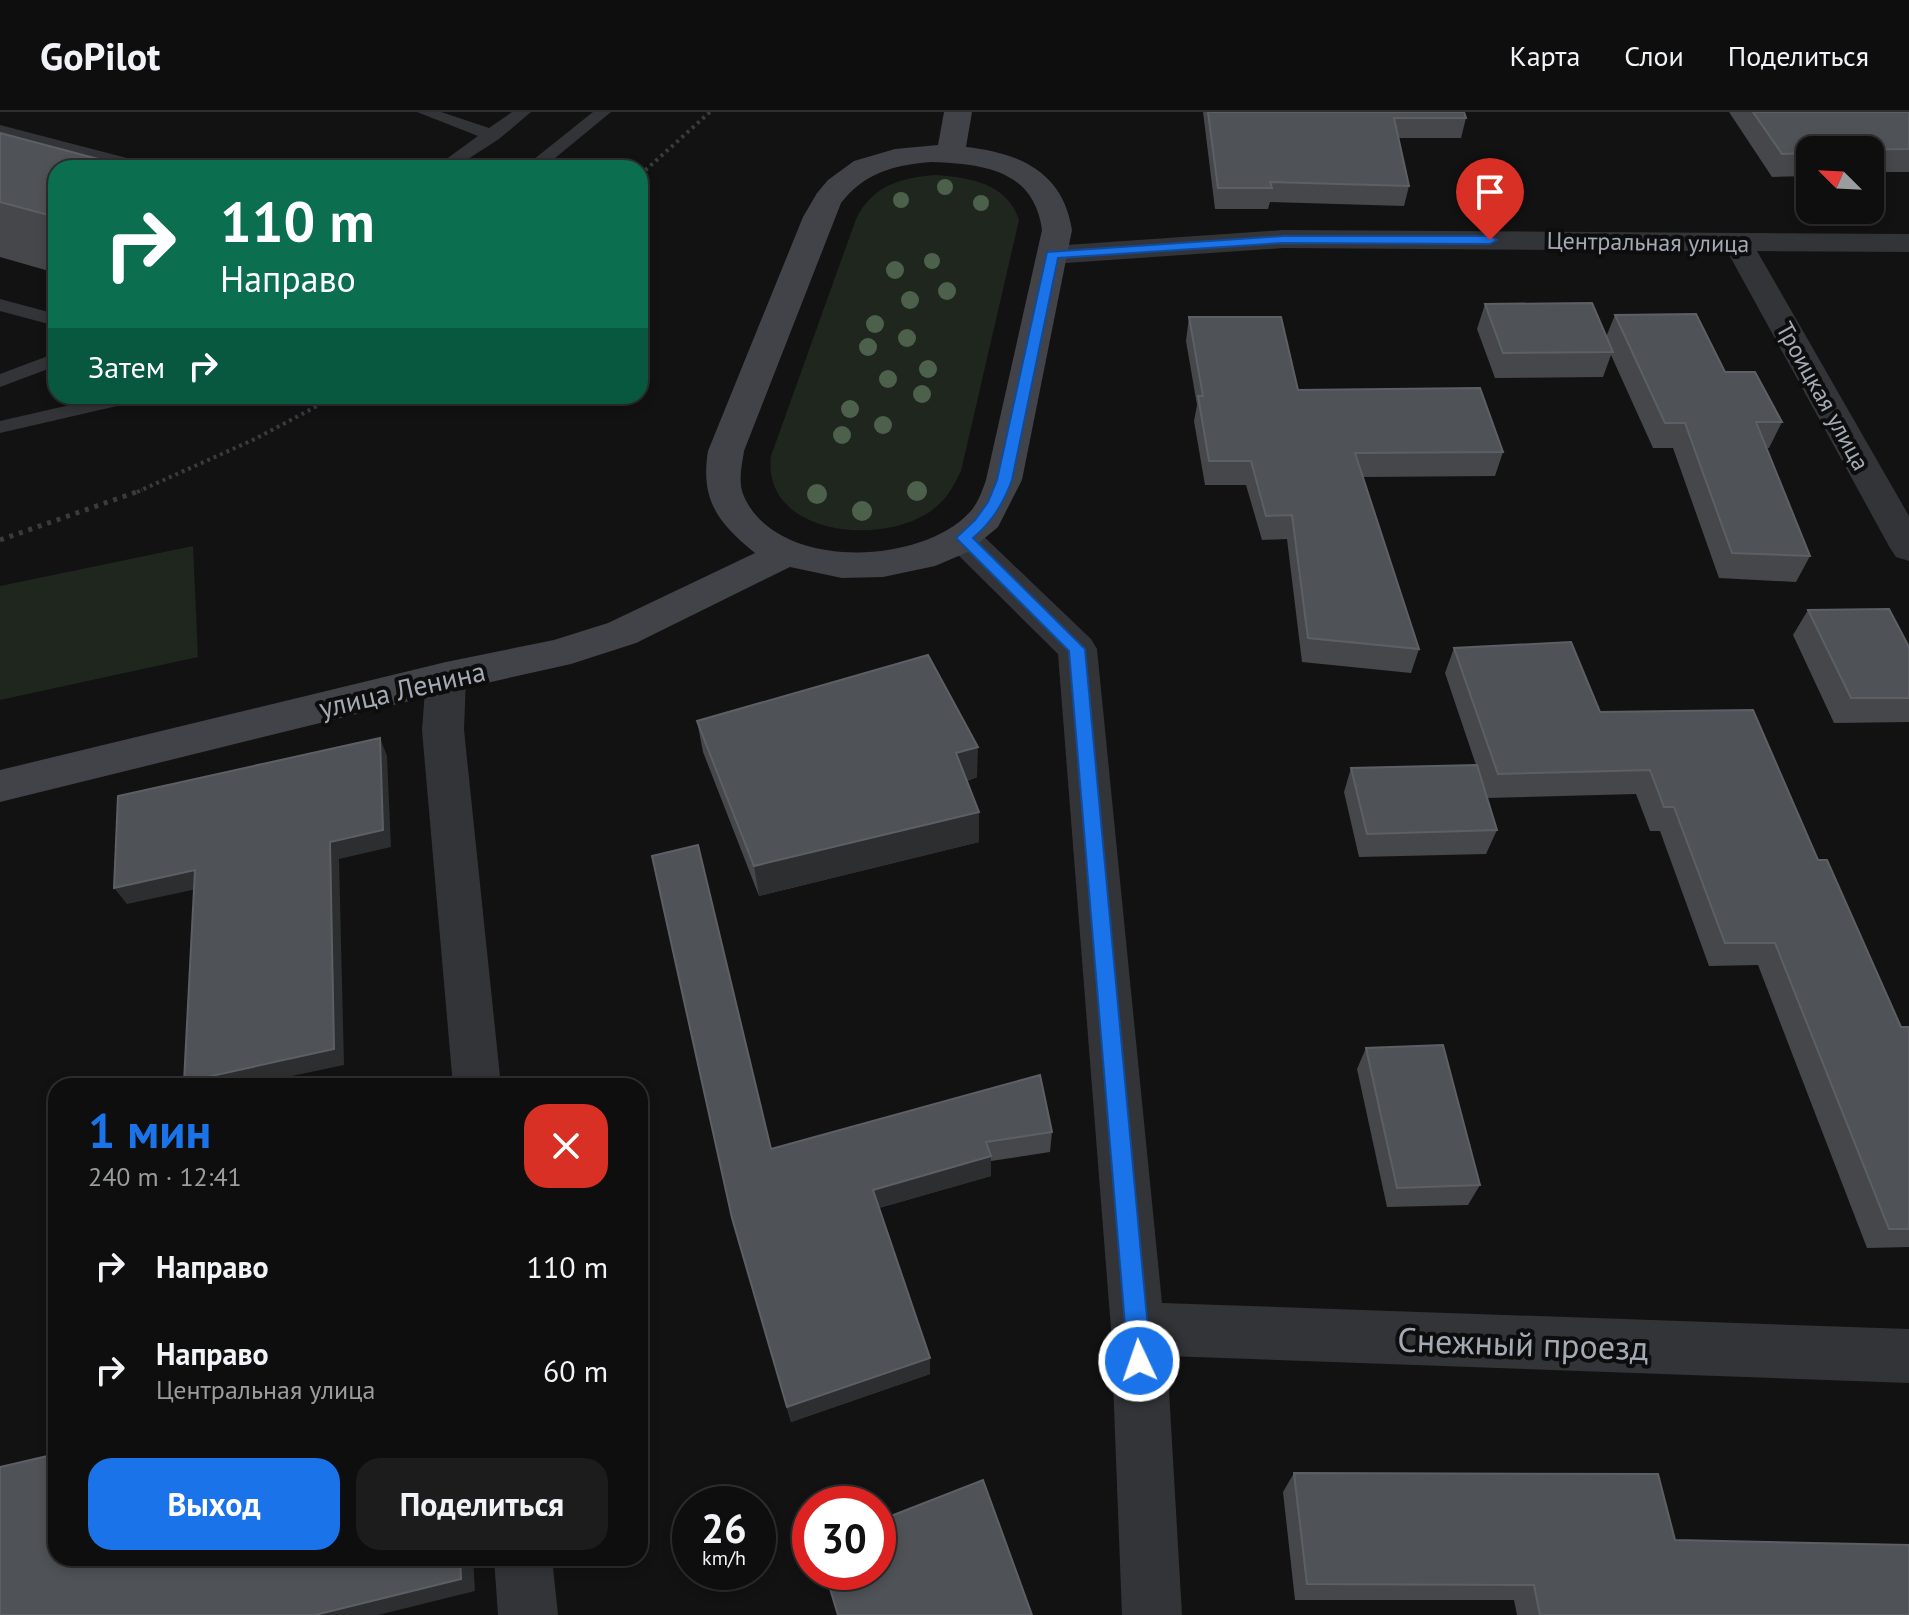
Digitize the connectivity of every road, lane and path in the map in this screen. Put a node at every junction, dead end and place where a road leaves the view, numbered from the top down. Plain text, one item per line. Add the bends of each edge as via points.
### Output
1 (425, 112) edge
2 (523, 112) edge
3 (603, 112) edge
4 (710, 112) edge
5 (958, 112) edge
6 (0, 130) edge
7 (493, 135) junction
8 (951, 153) junction
9 (114, 160) edge
10 (455, 160) edge
11 (542, 160) edge
12 (648, 168) edge
13 (1909, 243) edge
14 (1738, 244) junction
15 (1052, 255) junction
16 (0, 305) edge
17 (48, 318) edge
18 (48, 362) edge
19 (0, 381) edge
20 (101, 404) edge
21 (322, 404) edge
22 (0, 427) edge
23 (963, 538) junction
24 (0, 540) edge
25 (1909, 548) edge
26 (789, 552) junction
27 (446, 677) junction
28 (0, 786) edge
29 (476, 1078) edge
30 (1138, 1329) junction
31 (1909, 1356) edge
32 (524, 1566) edge
33 (528, 1615) edge
34 (1152, 1615) edge

1 - 7 lane
2 - 7 lane
3 - 11 lane
4 - 12 path
5 - 8 street
6 - 9 lane
7 - 10 lane
8 - 15 street via 1009,166 1049,194 1057,215
8 - 26 street via 894,157 860,169 834,188 818,217 722,473 724,491 739,519 768,543
13 - 14 street, Центральная улица
14 - 15 street, Центральная улица via 1283,239
14 - 25 street, Троицкая улица
15 - 23 street via 1004,480 981,524
16 - 17 lane
18 - 19 lane
20 - 22 lane
21 - 24 path via 162,483
23 - 26 street via 924,557 870,567 841,566
23 - 30 street via 1077,649
26 - 27 street, улица Ленина via 622,633 557,654
27 - 28 street, улица Ленина
27 - 29 street via 443,730
30 - 31 street, Снежный проезд
30 - 34 street
32 - 33 street

